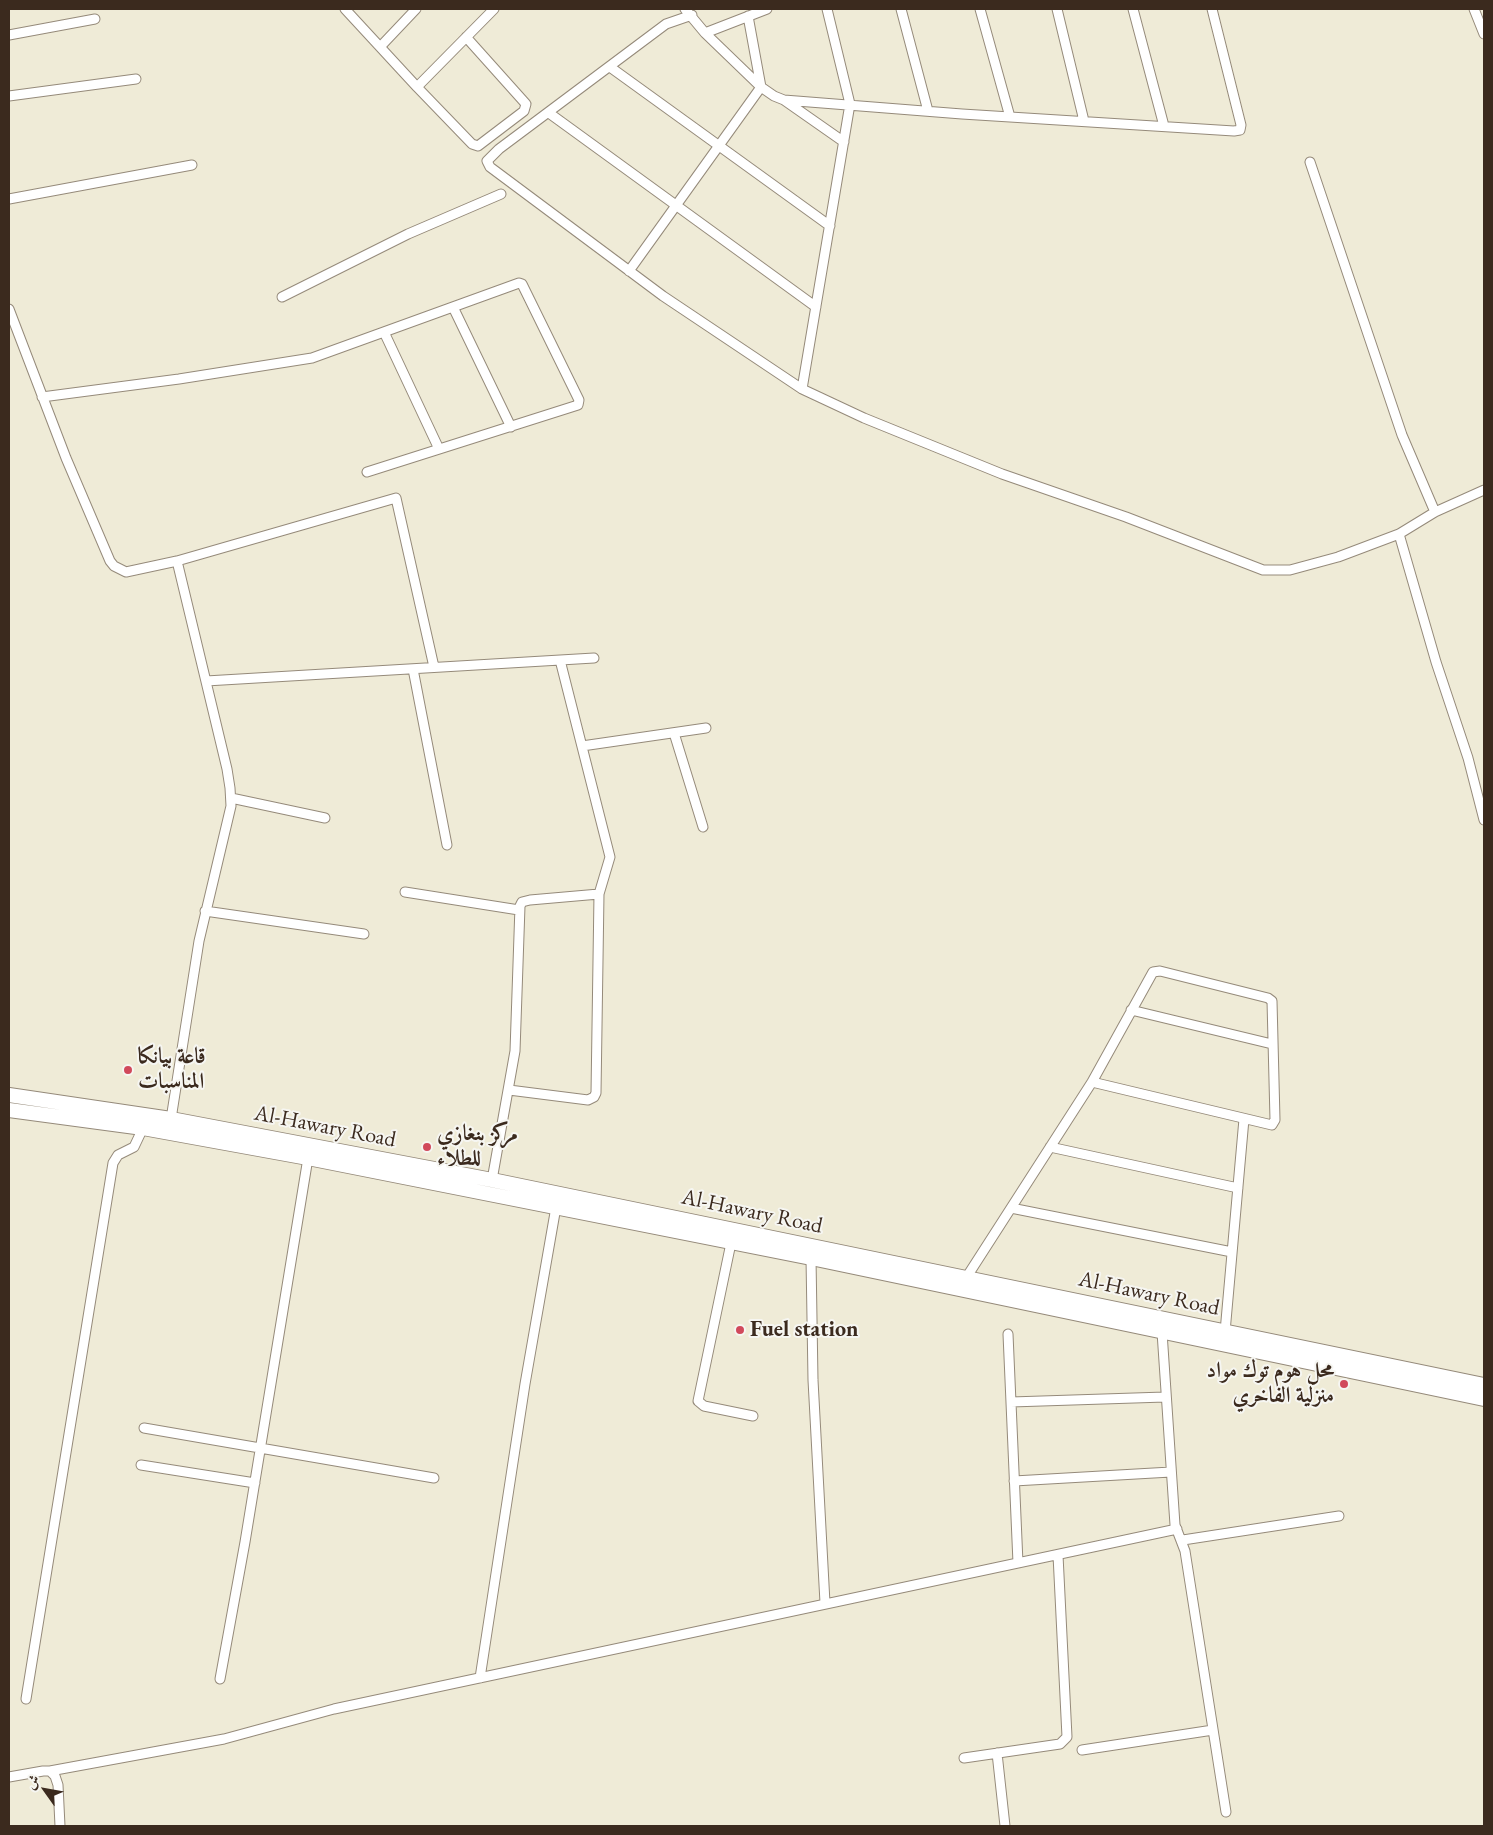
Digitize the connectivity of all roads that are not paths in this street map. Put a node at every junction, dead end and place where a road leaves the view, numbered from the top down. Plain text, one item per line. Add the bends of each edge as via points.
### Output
1 (345, 9) edge
2 (416, 9) edge
3 (494, 9) edge
4 (767, 9) edge
5 (827, 9) edge
6 (901, 9) edge
7 (980, 9) edge
8 (1057, 9) edge
9 (1133, 9) edge
10 (1212, 9) edge
11 (1474, 9) edge
12 (688, 12) edge
13 (748, 16) junction
14 (95, 19) dead end
15 (705, 33) junction
16 (1484, 34) edge
17 (9, 35) edge
18 (466, 36) junction
19 (380, 47) junction
20 (610, 67) junction
21 (136, 79) dead end
22 (761, 87) junction
23 (417, 88) junction
24 (9, 96) edge
25 (784, 100) junction
26 (850, 104) junction
27 (928, 111) junction
28 (549, 113) junction
29 (1010, 117) junction
30 (1084, 121) junction
31 (1164, 126) junction
32 (844, 142) junction
33 (719, 146) junction
34 (1310, 162) dead end
35 (192, 165) dead end
36 (501, 194) dead end
37 (9, 199) edge
38 (676, 206) junction
39 (830, 226) junction
40 (629, 271) junction
41 (282, 297) dead end
42 (453, 307) junction
43 (816, 307) junction
44 (9, 309) edge
45 (384, 332) junction
46 (802, 390) junction
47 (42, 397) junction
48 (511, 427) junction
49 (439, 449) junction
50 (367, 472) dead end
51 (1484, 490) edge
52 (1435, 512) junction
53 (1399, 534) junction
54 (178, 561) junction
55 (594, 658) dead end
56 (560, 660) junction
57 (434, 668) junction
58 (412, 669) junction
59 (206, 681) junction
60 (706, 728) dead end
61 (674, 733) junction
62 (582, 746) junction
63 (231, 798) junction
64 (325, 818) dead end
65 (1484, 820) edge
66 (703, 827) dead end
67 (447, 845) dead end
68 (405, 892) dead end
69 (599, 894) junction
70 (519, 910) junction
71 (205, 911) junction
72 (364, 934) dead end
73 (1132, 1010) junction
74 (1272, 1044) junction
75 (1092, 1082) junction
76 (509, 1090) junction
77 (9, 1095) edge
78 (9, 1110) edge
79 (100, 1116) junction
80 (1244, 1119) junction
81 (170, 1120) junction
82 (142, 1128) junction
83 (1050, 1147) junction
84 (308, 1158) junction
85 (492, 1180) junction
86 (1238, 1188) junction
87 (556, 1207) junction
88 (1011, 1208) junction
89 (732, 1243) junction
90 (1232, 1252) junction
91 (811, 1258) junction
92 (966, 1278) junction
93 (1162, 1332) junction
94 (1225, 1332) junction
95 (1008, 1334) dead end
96 (1343, 1363) junction
97 (1484, 1385) edge
98 (1165, 1396) junction
99 (1484, 1399) edge
100 (1011, 1402) junction
101 (753, 1416) dead end
102 (144, 1428) dead end
103 (261, 1447) junction
104 (141, 1465) dead end
105 (1171, 1472) junction
106 (434, 1478) dead end
107 (1014, 1481) junction
108 (255, 1483) junction
109 (1339, 1516) dead end
110 (1177, 1529) junction
111 (1182, 1540) junction
112 (1058, 1555) junction
113 (1018, 1563) junction
114 (825, 1603) junction
115 (480, 1678) junction
116 (220, 1679) dead end
117 (26, 1699) dead end
118 (1213, 1730) junction
119 (1082, 1750) dead end
120 (997, 1753) junction
121 (964, 1758) dead end
122 (50, 1771) junction
123 (9, 1778) edge
124 (1226, 1812) dead end
125 (60, 1826) edge
126 (1004, 1826) edge

1 - 19 street
2 - 19 street
3 - 18 street
4 - 13 street
5 - 26 street
6 - 27 street
7 - 29 street
8 - 30 street
9 - 31 street
10 - 31 street via 1240,130
11 - 16 street
12 - 15 street
12 - 20 street via 666,24
13 - 15 street
13 - 22 street
14 - 17 street
15 - 22 street
18 - 23 street
18 - 23 street via 525,101 524,111 480,145 475,145
19 - 23 street
20 - 28 street
20 - 33 street
21 - 24 street
22 - 25 street
22 - 33 street
25 - 26 street
25 - 32 street
26 - 27 street
26 - 32 street
27 - 29 street
28 - 38 street
28 - 40 street via 490,156 490,167
29 - 30 street
30 - 31 street
32 - 39 street
33 - 38 street
33 - 39 street
34 - 52 street via 1402,435
35 - 37 street
36 - 41 street via 408,234
38 - 40 street
38 - 43 street
39 - 43 street
40 - 46 street
42 - 45 street
42 - 48 street
42 - 48 street via 518,282 522,284 579,400 576,406
43 - 46 street
44 - 47 street
45 - 47 street via 312,358
45 - 49 street
46 - 53 street via 1002,474 1263,570 1290,570 1309,565
47 - 54 street via 110,561 126,572
48 - 49 street
49 - 50 street
51 - 52 street
52 - 53 street
53 - 65 street
54 - 57 street via 396,498
54 - 59 street
55 - 56 street
56 - 57 street
56 - 62 street
57 - 58 street
58 - 59 street
58 - 67 street
59 - 63 street
60 - 61 street
61 - 62 street
61 - 66 street
62 - 69 street via 610,853
63 - 64 street
63 - 71 street
68 - 70 street
69 - 70 street via 530,900 522,902
69 - 76 street via 594,1098 588,1100
70 - 76 street via 516,1051
71 - 72 street
71 - 81 street
73 - 74 street
73 - 74 street via 1150,975 1160,971 1270,999 1273,1003
73 - 75 street
74 - 80 street via 1274,1124 1269,1126
75 - 80 street
75 - 83 street
76 - 85 street
77 - 79 highway, Al-Hawary Road
78 - 79 highway, Al-Hawary Road
79 - 81 highway, Al-Hawary Road
79 - 82 highway, Al-Hawary Road
80 - 86 street
81 - 85 highway, Al-Hawary Road
82 - 84 highway, Al-Hawary Road
82 - 117 street via 134,1147 118,1155 113,1163
83 - 86 street
83 - 88 street
84 - 87 highway, Al-Hawary Road
84 - 103 street
85 - 92 highway, Al-Hawary Road
86 - 90 street
87 - 89 highway, Al-Hawary Road
87 - 115 street
88 - 90 street
88 - 92 street
89 - 91 highway, Al-Hawary Road
89 - 101 street via 698,1401 704,1406
90 - 94 street
91 - 93 highway, Al-Hawary Road
91 - 114 street via 813,1380
92 - 94 highway, Al-Hawary Road
93 - 96 highway, Al-Hawary Road
93 - 98 street
94 - 96 highway, Al-Hawary Road
95 - 100 street
96 - 97 highway, Al-Hawary Road
96 - 99 highway, Al-Hawary Road
98 - 100 street
98 - 105 street
100 - 107 street
102 - 103 street
103 - 106 street
103 - 108 street
104 - 108 street
105 - 107 street
105 - 110 street
107 - 113 street
108 - 116 street
109 - 111 street
110 - 111 street
110 - 112 street
111 - 118 street
112 - 113 street
112 - 120 street via 1067,1736 1060,1744
113 - 114 street
114 - 115 street
115 - 122 street via 334,1709 224,1739
118 - 119 street
118 - 124 street
120 - 121 street
120 - 126 street
122 - 123 street
122 - 125 street via 56,1776 58,1785

